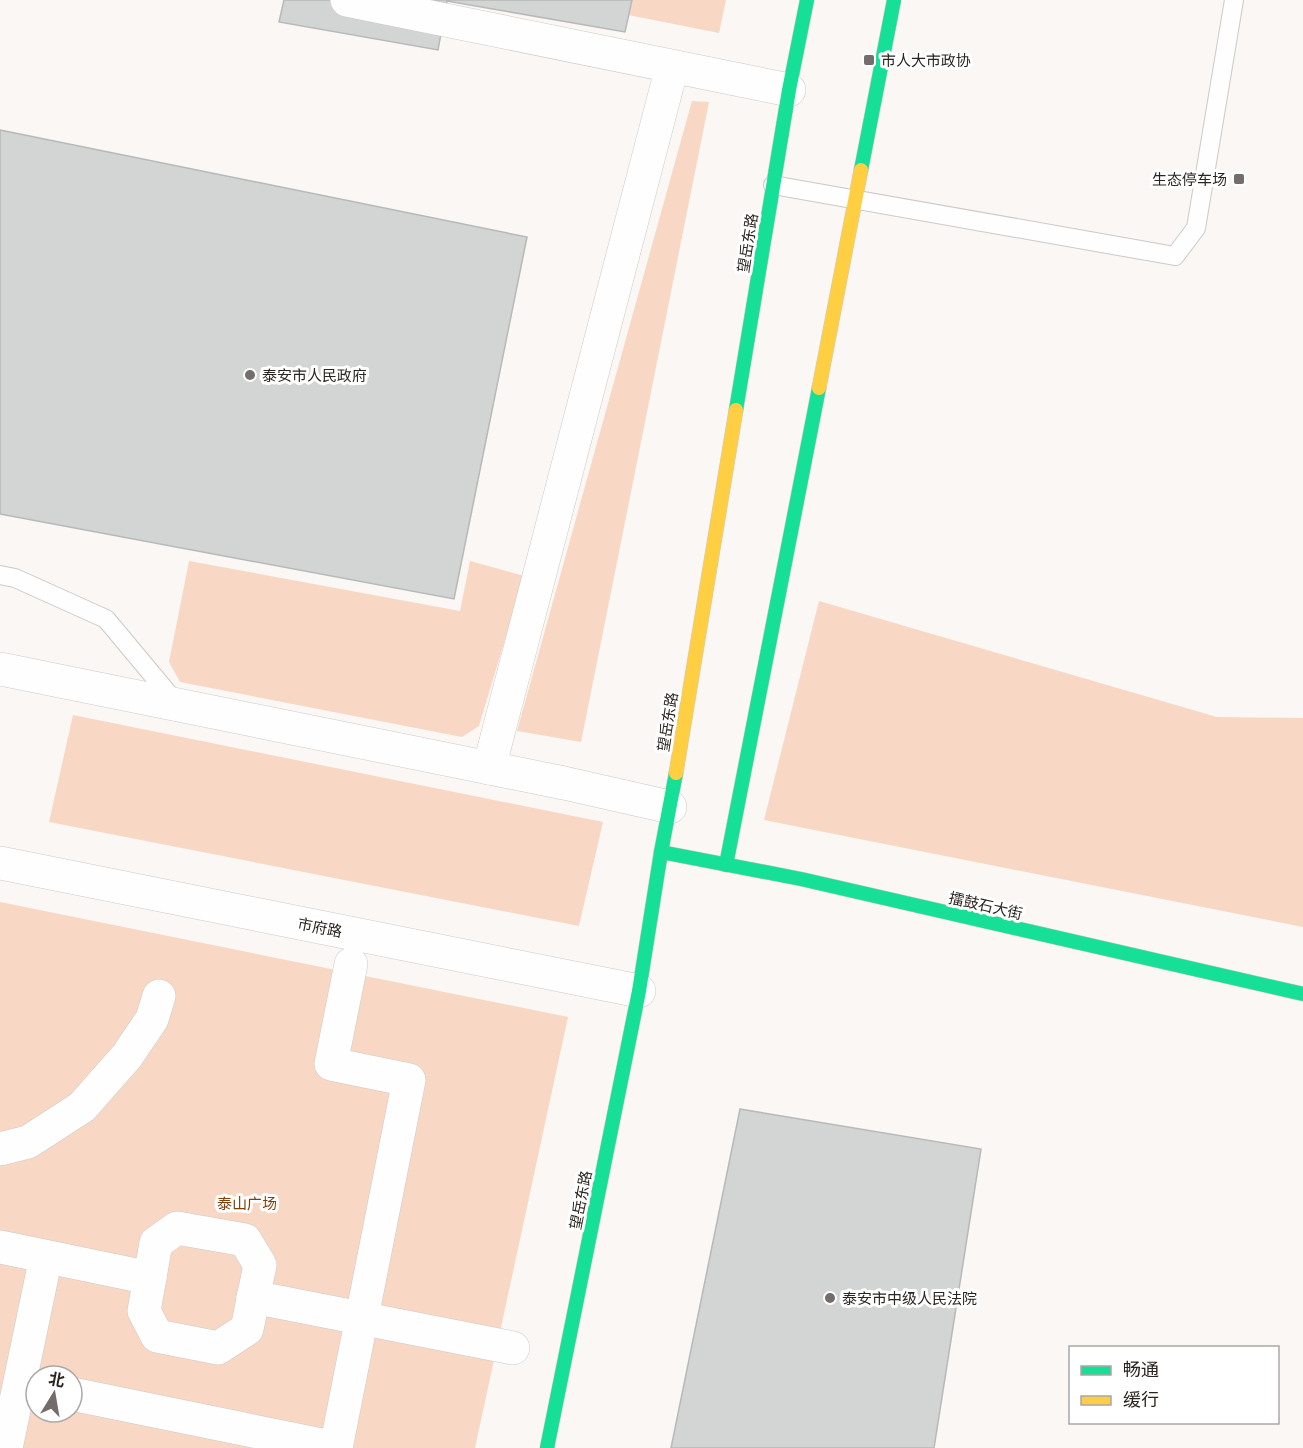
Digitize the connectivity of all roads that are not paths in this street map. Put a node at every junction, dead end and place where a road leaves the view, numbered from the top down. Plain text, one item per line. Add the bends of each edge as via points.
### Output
1 (347, 0) edge
2 (807, 0) edge
3 (894, 0) edge
4 (1234, 0) edge
5 (672, 67) junction
6 (789, 90) junction
7 (773, 185) junction
8 (0, 575) edge
9 (0, 669) edge
10 (177, 704) junction
11 (489, 768) junction
12 (670, 807) junction
13 (661, 852) junction
14 (0, 863) edge
15 (726, 865) junction
16 (351, 964) dead end
17 (639, 991) junction
18 (1303, 994) edge
19 (159, 996) dead end
20 (0, 1149) edge
21 (0, 1247) edge
22 (46, 1257) junction
23 (150, 1278) junction
24 (253, 1297) junction
25 (362, 1318) junction
26 (513, 1348) dead end
27 (31, 1364) edge
28 (24, 1396) edge
29 (84, 1396) edge
30 (6, 1448) edge
31 (547, 1448) edge

1 - 5 street
2 - 6 street, 望岳东路
3 - 15 street
4 - 7 lane via 1197,228 1175,256
5 - 6 street
5 - 11 street
6 - 7 street, 望岳东路
7 - 12 street, 望岳东路
8 - 10 lane via 106,619
9 - 10 street
10 - 11 street
11 - 12 street
12 - 13 street, 望岳东路
13 - 15 street, 擂鼓石大街
13 - 17 street, 望岳东路
14 - 17 street, 市府路
15 - 18 street, 擂鼓石大街
16 - 25 street via 331,1064 409,1080
17 - 31 street, 望岳东路
19 - 20 street via 152,1019 128,1056 82,1107 28,1142
21 - 22 street
22 - 23 street
22 - 27 street
23 - 24 street via 144,1311 157,1336 218,1348 246,1329
23 - 24 street via 156,1243 177,1228 245,1240 260,1265
24 - 25 street
25 - 26 street
25 - 29 street via 336,1448
28 - 30 street

